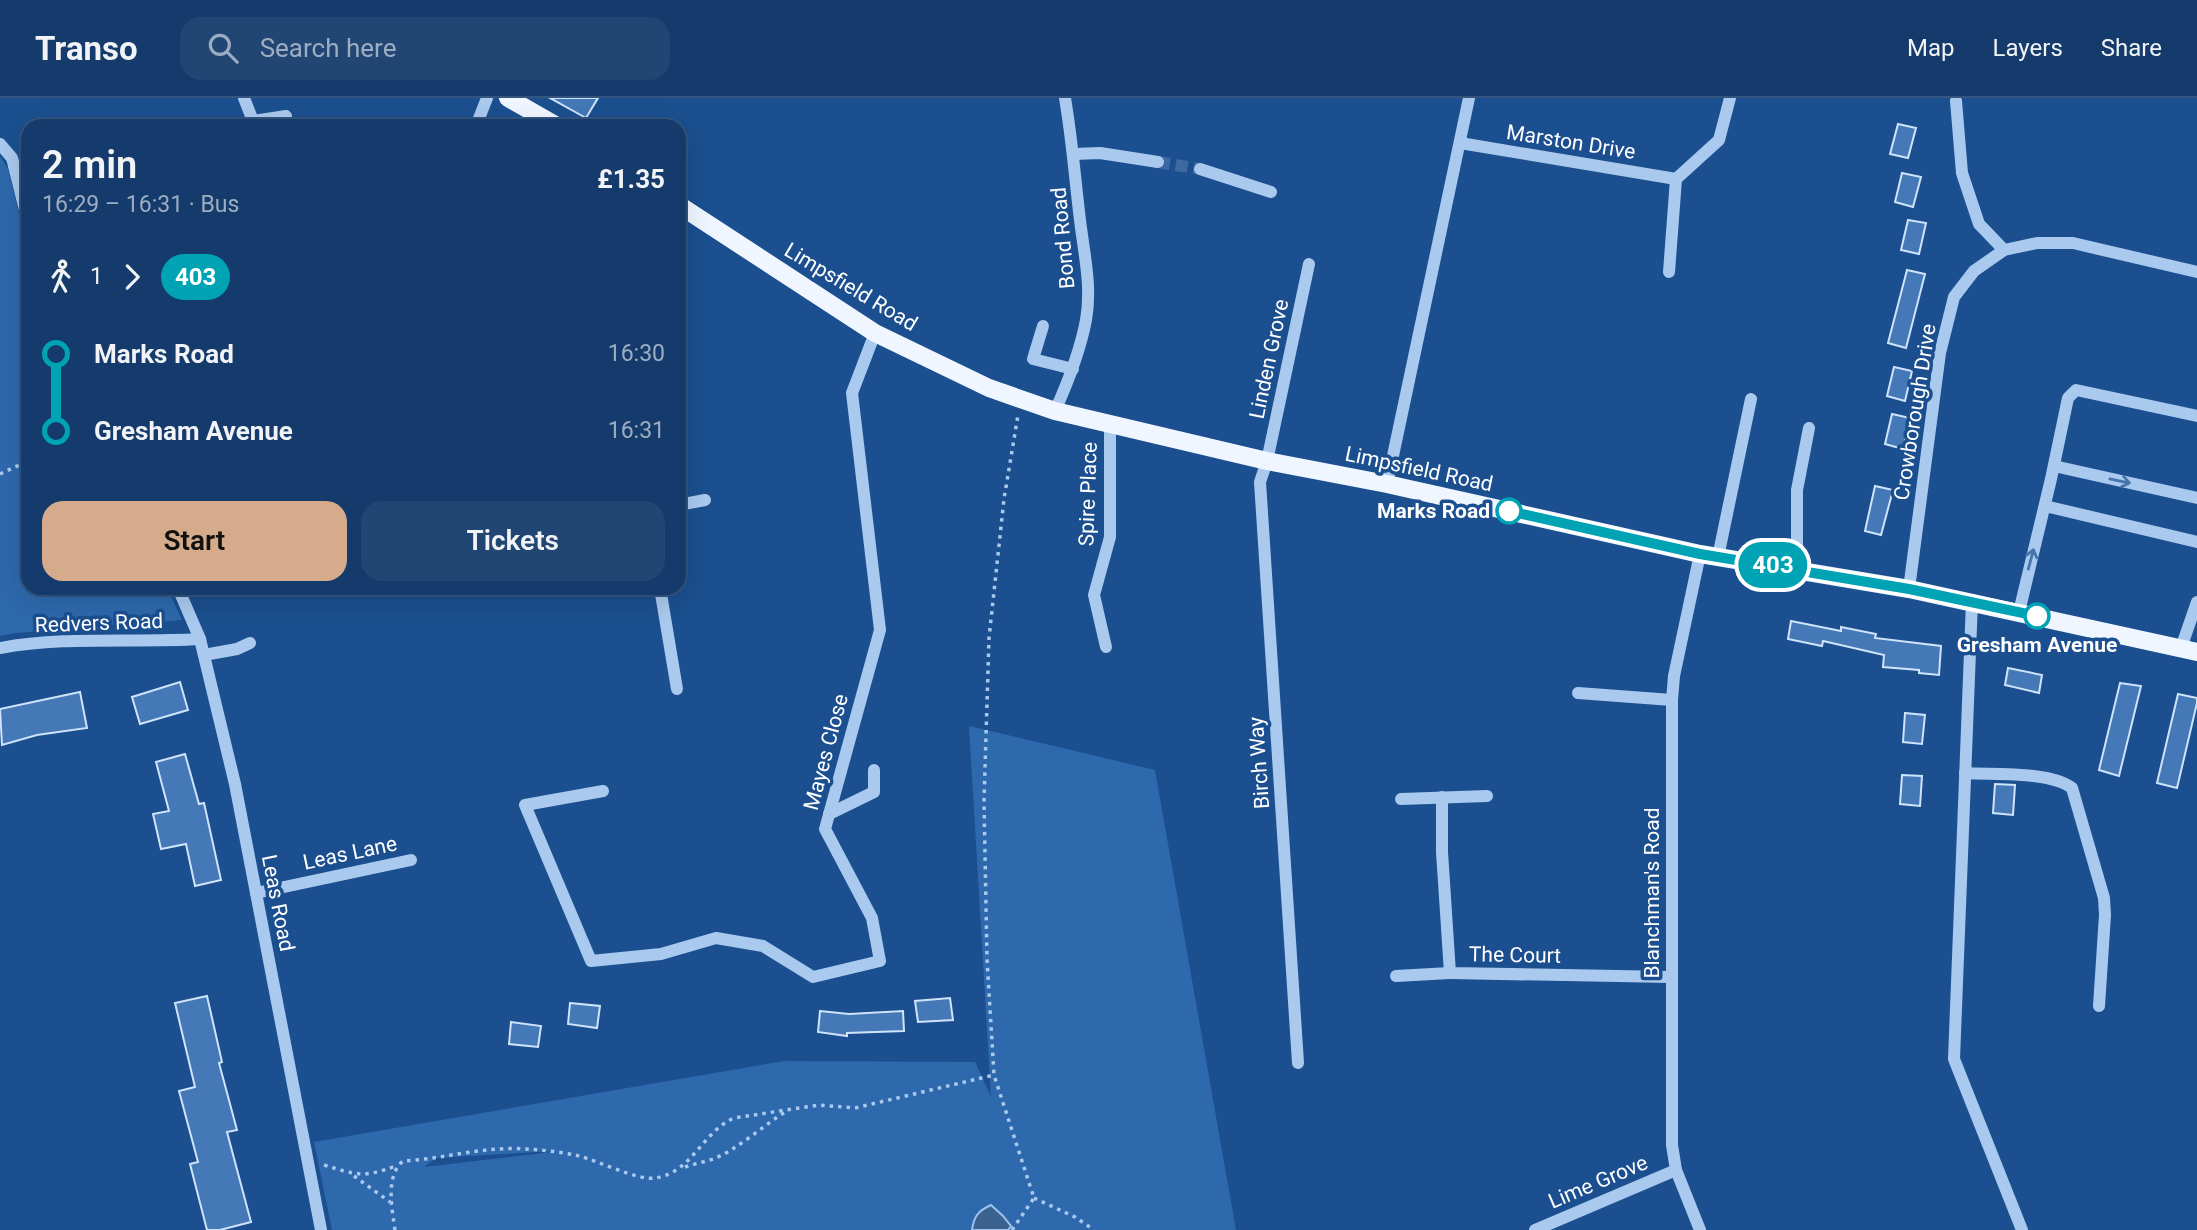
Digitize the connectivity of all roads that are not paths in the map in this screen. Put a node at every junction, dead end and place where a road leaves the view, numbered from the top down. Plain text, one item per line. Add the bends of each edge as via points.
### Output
1 (244, 98) edge
2 (487, 98) edge
3 (508, 98) edge
4 (1065, 98) edge
5 (1469, 98) edge
6 (1730, 98) edge
7 (1956, 101) dead end
8 (286, 116) dead end
9 (252, 119) edge
10 (266, 119) edge
11 (479, 119) edge
12 (545, 119) edge
13 (1460, 143) junction
14 (0, 144) edge
15 (1074, 154) junction
16 (1158, 162) tunnel mouth
17 (1200, 169) tunnel mouth
18 (1676, 179) junction
19 (1271, 192) dead end
20 (21, 194) edge
21 (686, 210) edge
22 (2004, 250) junction
23 (1309, 264) dead end
24 (1669, 272) dead end
25 (2197, 272) edge
26 (1043, 327) dead end
27 (875, 333) junction
28 (1073, 369) junction
29 (1751, 399) dead end
30 (1055, 411) junction
31 (2197, 416) edge
32 (1110, 424) junction
33 (1809, 428) dead end
34 (1267, 461) junction
35 (2054, 466) junction
36 (1387, 484) junction
37 (2197, 498) edge
38 (705, 500) dead end
39 (686, 504) edge
40 (2045, 506) junction
41 (2197, 542) edge
42 (1709, 555) junction
43 (1797, 569) junction
44 (1909, 589) junction
45 (181, 595) edge
46 (661, 595) edge
47 (1972, 601) junction
48 (2197, 602) edge
49 (2019, 612) junction
50 (200, 639) junction
51 (250, 643) dead end
52 (1106, 647) dead end
53 (0, 648) edge
54 (2189, 650) edge
55 (204, 655) junction
56 (677, 689) dead end
57 (1578, 693) dead end
58 (1672, 700) junction
59 (874, 770) dead end
60 (1965, 773) junction
61 (603, 791) dead end
62 (1487, 796) dead end
63 (1442, 797) junction
64 (1401, 799) dead end
65 (829, 814) junction
66 (411, 860) dead end
67 (256, 893) junction
68 (1450, 973) junction
69 (1396, 976) dead end
70 (1671, 977) junction
71 (2099, 1006) dead end
72 (1298, 1063) dead end
73 (1676, 1170) junction
74 (321, 1230) edge
75 (1535, 1230) edge
76 (1700, 1230) edge
77 (2022, 1230) edge

1 - 9 street
2 - 11 street
3 - 12 main road
4 - 15 street, Bond Road
5 - 13 street
6 - 18 street via 1719,140
7 - 22 street via 1962,173 1979,224
8 - 10 street
13 - 18 street, Marston Drive
13 - 36 street
14 - 20 street via 12,158
15 - 16 street
15 - 28 street, Bond Road via 1089,283 1086,321
17 - 19 street
18 - 24 street
21 - 27 main road, Limpsfield Road
22 - 25 street, Crowborough Drive via 2037,243 2073,243
22 - 44 street, Crowborough Drive via 1975,271 1954,297 1940,354
23 - 34 street, Linden Grove
26 - 28 street via 1033,359
27 - 30 main road, Limpsfield Road via 989,388
27 - 65 street, Mayes Close via 852,393 880,631
28 - 30 street, Bond Road
29 - 42 street, Blanchman's Road
30 - 32 main road, Limpsfield Road
31 - 35 street via 2076,390 2068,398
32 - 34 main road, Limpsfield Road
32 - 52 street, Spire Place via 1110,537 1094,595
33 - 43 street via 1797,490
34 - 36 main road, Limpsfield Road
34 - 72 street, Birch Way via 1260,481
35 -> 37 street
35 - 40 street
36 - 42 main road, Limpsfield Road
38 - 39 street
40 - 41 street
49 -> 40 street
42 - 43 main road, Limpsfield Road
42 - 58 street, Blanchman's Road via 1674,676
43 - 44 main road, Limpsfield Road
44 - 47 main road, Limpsfield Road
45 - 50 street, Leas Road
46 - 56 street
47 - 49 main road, Limpsfield Road
47 - 60 street
48 - 54 street
49 - 54 main road, Limpsfield Road
50 - 53 street, Redvers Road
50 - 55 street, Leas Road
51 - 55 street
55 - 67 street, Leas Road
57 - 58 street
58 - 70 street, Blanchman's Road
59 - 65 street via 874,792
60 - 71 street via 2046,778 2072,788 2104,898
60 - 77 street via 1954,1059
61 - 65 street, Mayes Close via 525,805 591,961 661,954 716,938 762,946 813,977 880,961 872,918 825,829
62 - 63 street
63 - 64 street
63 - 68 street, The Court
66 - 67 street, Leas Lane
67 - 74 street, Leas Road
68 - 69 street
68 - 70 street, The Court
70 - 73 street, Blanchman's Road via 1671,1145
73 - 75 street, Lime Grove
73 - 76 street, Blanchman's Road

